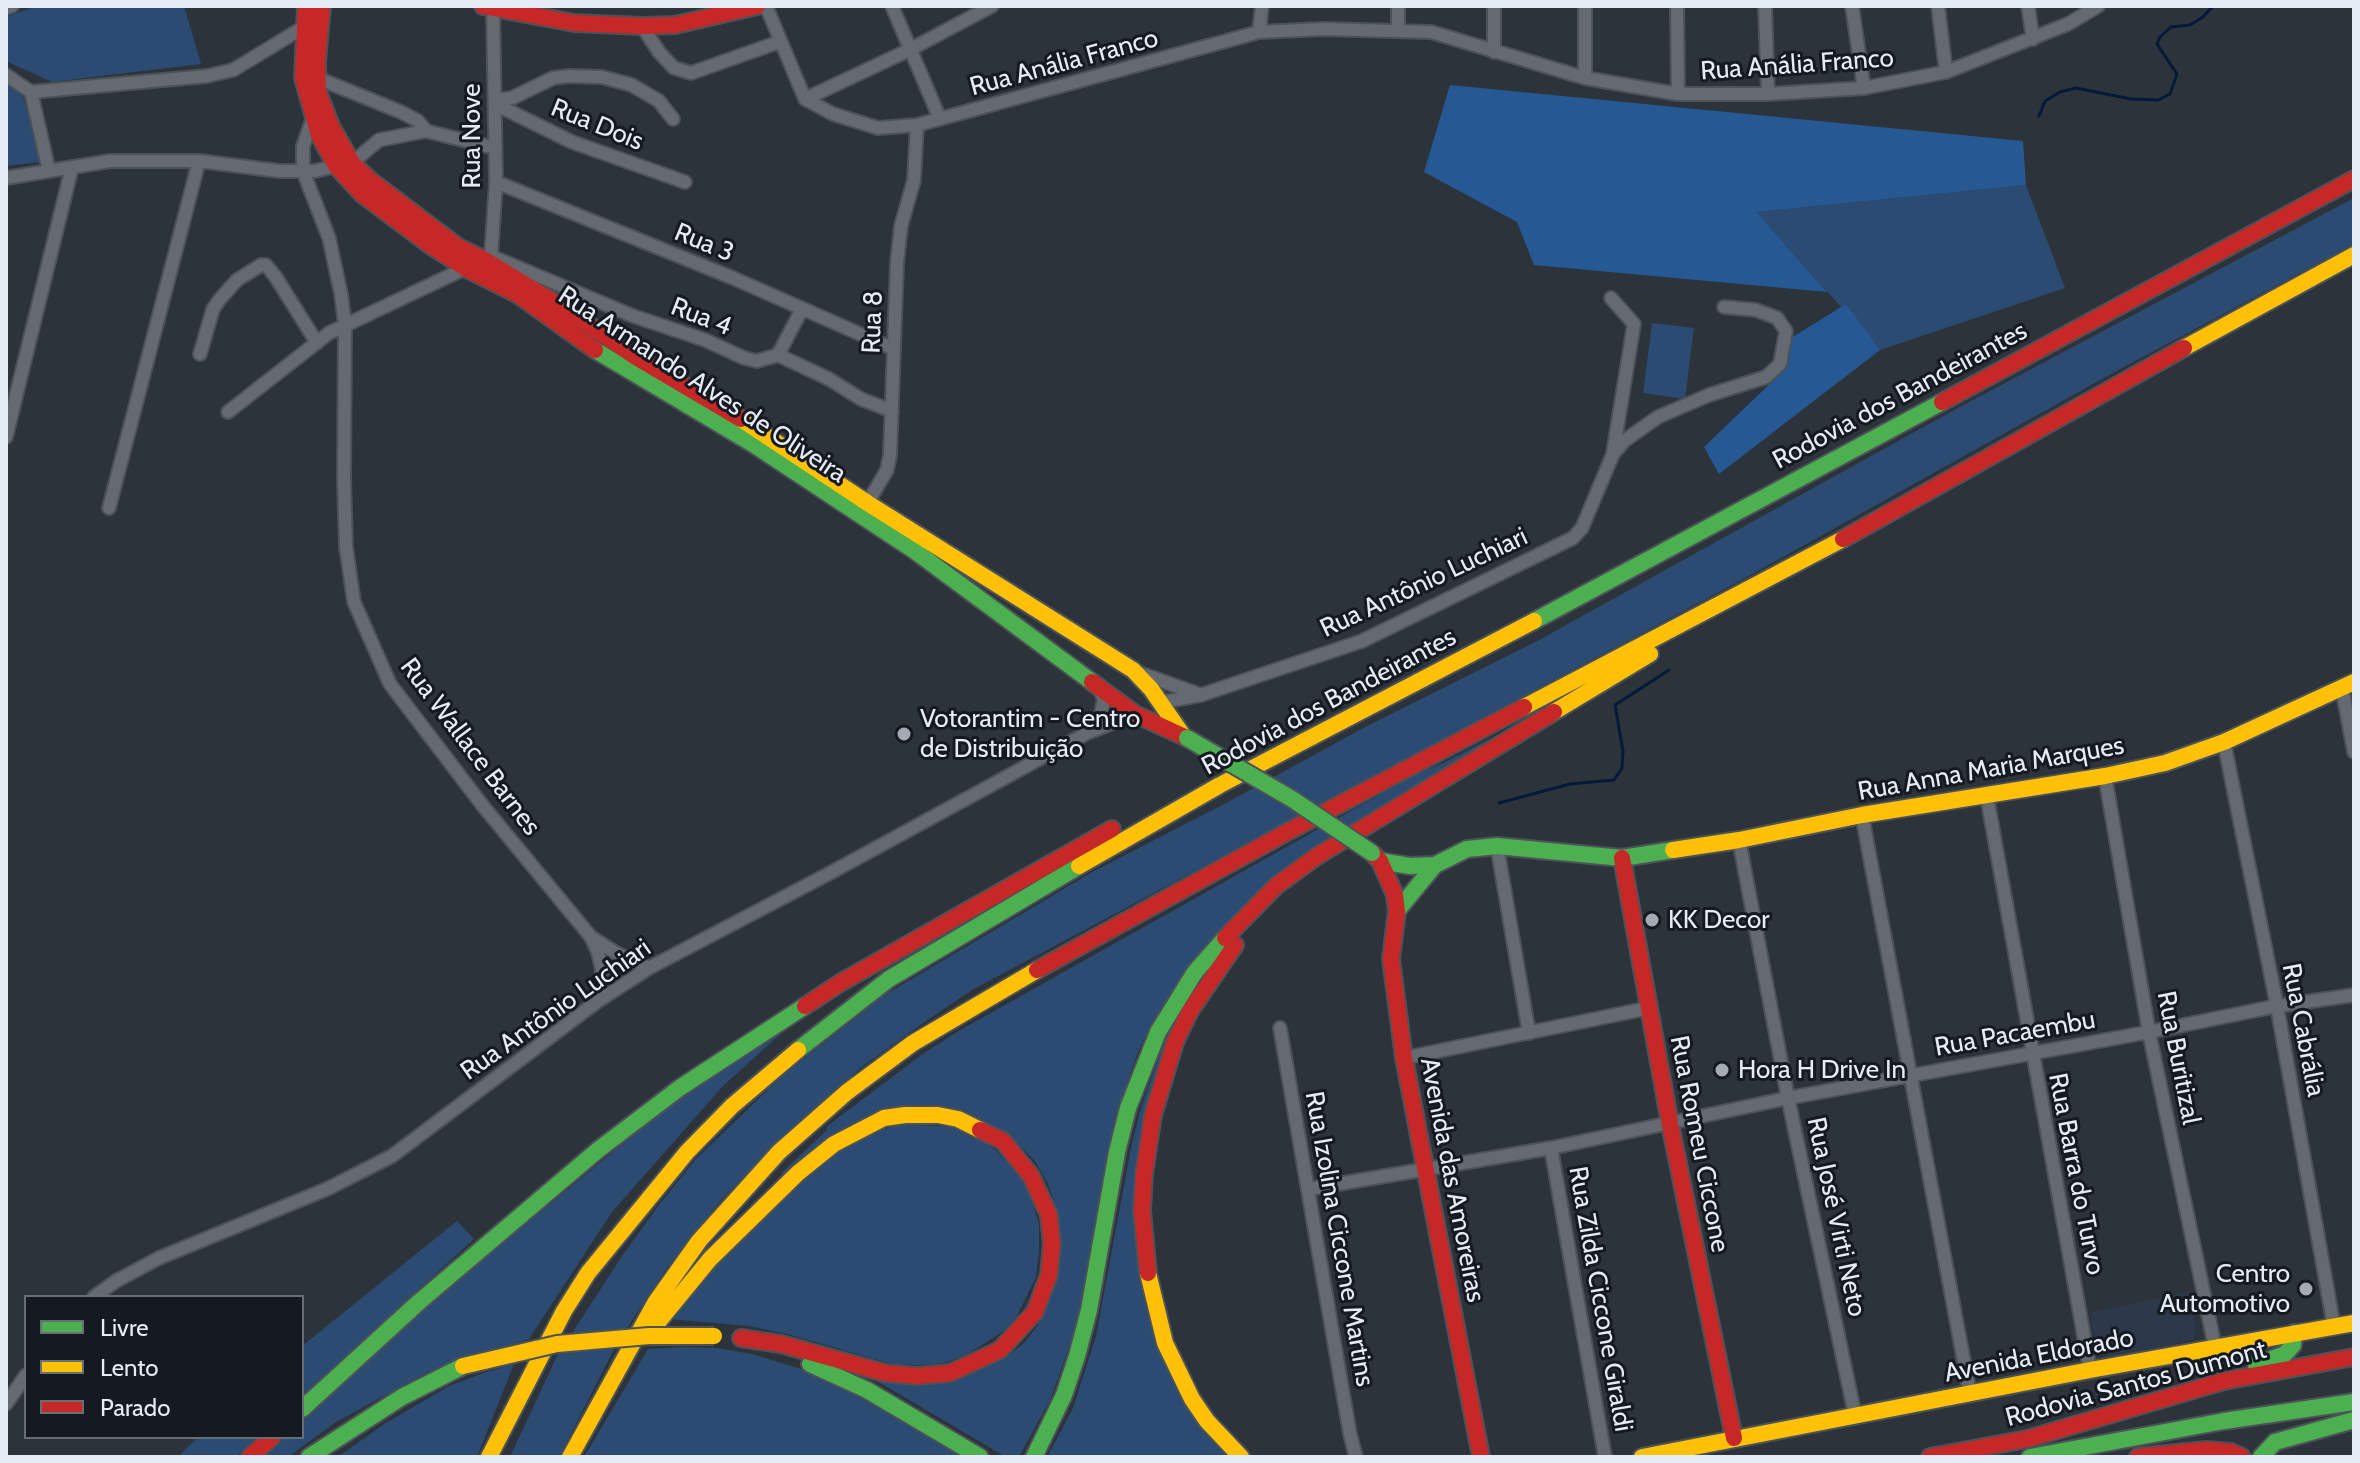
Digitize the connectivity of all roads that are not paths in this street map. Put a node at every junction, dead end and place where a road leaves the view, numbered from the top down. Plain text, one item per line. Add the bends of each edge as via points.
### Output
1 (306, 6) edge
2 (322, 6) edge
3 (757, 6) edge
4 (766, 6) edge
5 (892, 6) edge
6 (992, 6) edge
7 (1262, 6) edge
8 (1398, 6) edge
9 (1494, 6) edge
10 (1585, 6) edge
11 (1677, 6) edge
12 (1765, 6) edge
13 (1852, 6) edge
14 (1938, 6) edge
15 (2028, 6) edge
16 (2098, 6) edge
17 (488, 8) edge
18 (642, 26) junction
19 (304, 27) junction
20 (1398, 31) junction
21 (1259, 32) junction
22 (2033, 39) junction
23 (779, 42) junction
24 (909, 50) junction
25 (1494, 52) junction
26 (1946, 72) junction
27 (6, 75) edge
28 (317, 78) junction
29 (1585, 78) junction
30 (1864, 88) junction
31 (31, 92) junction
32 (1678, 94) junction
33 (1768, 94) junction
34 (805, 99) junction
35 (495, 102) junction
36 (313, 118) junction
37 (673, 119) dead end
38 (940, 119) junction
39 (917, 125) junction
40 (426, 131) junction
41 (495, 148) junction
42 (199, 161) junction
43 (344, 164) junction
44 (72, 167) junction
45 (49, 171) junction
46 (303, 171) junction
47 (6, 178) edge
48 (2354, 179) edge
49 (496, 182) junction
50 (685, 182) dead end
51 (2354, 255) edge
52 (488, 258) junction
53 (467, 269) junction
54 (1611, 298) dead end
55 (1724, 307) dead end
56 (802, 309) junction
57 (345, 325) junction
58 (317, 343) junction
59 (894, 349) junction
60 (200, 354) dead end
61 (778, 355) junction
62 (892, 411) junction
63 (228, 412) dead end
64 (6, 437) edge
65 (1613, 454) junction
66 (109, 508) dead end
67 (864, 509) junction
68 (1791, 566) junction
69 (1117, 662) junction
70 (1133, 670) junction
71 (1097, 683) junction
72 (2348, 685) edge
73 (1201, 695) junction
74 (1159, 703) junction
75 (1135, 714) junction
76 (1087, 733) junction
77 (1185, 736) junction
78 (2224, 742) junction
79 (2354, 752) edge
80 (2105, 776) junction
81 (1220, 785) junction
82 (1987, 797) junction
83 (1862, 815) junction
84 (1358, 829) junction
85 (1739, 840) junction
86 (1497, 846) junction
87 (1376, 857) junction
88 (1622, 858) junction
89 (1435, 865) junction
90 (1397, 911) junction
91 (591, 937) junction
92 (649, 968) junction
93 (2354, 995) edge
94 (598, 1001) junction
95 (2277, 1006) junction
96 (1649, 1008) junction
97 (1280, 1028) dead end
98 (2149, 1032) junction
99 (1529, 1033) junction
100 (2032, 1053) junction
101 (1404, 1058) junction
102 (1911, 1076) junction
103 (1788, 1098) junction
104 (1670, 1124) junction
105 (1551, 1148) junction
106 (1425, 1170) junction
107 (1308, 1189) junction
108 (97, 1295) edge
109 (2354, 1323) edge
110 (2334, 1327) junction
111 (2294, 1333) junction
112 (741, 1338) junction
113 (2215, 1347) junction
114 (2354, 1357) edge
115 (2090, 1370) junction
116 (613, 1377) junction
117 (24, 1378) edge
118 (2224, 1381) junction
119 (1970, 1394) junction
120 (2354, 1402) edge
121 (6, 1404) edge
122 (304, 1407) edge
123 (1855, 1415) junction
124 (2354, 1420) edge
125 (351, 1429) junction
126 (1734, 1438) junction
127 (270, 1439) edge
128 (250, 1457) edge
129 (309, 1457) edge
130 (318, 1457) edge
131 (489, 1457) edge
132 (570, 1457) edge
133 (980, 1457) edge
134 (1034, 1457) edge
135 (1241, 1457) edge
136 (1356, 1457) edge
137 (1481, 1457) edge
138 (1605, 1457) edge
139 (1642, 1457) edge
140 (1930, 1457) edge
141 (2030, 1457) edge
142 (2138, 1457) edge
143 (2242, 1457) edge
144 (2261, 1457) edge

1 - 19 main road, Rua Armando Alves de Oliveira
2 - 28 main road, Rua Armando Alves de Oliveira
3 - 18 main road via 675,25
4 - 23 street
5 - 24 street
6 - 24 street
7 - 21 street
8 - 20 street
9 - 25 street
10 - 29 street
11 - 32 street
12 - 33 street
13 - 30 street
14 - 26 street
15 - 22 street
16 - 22 street, Rua Anália Franco
17 - 18 main road via 574,23
17 - 35 street, Rua Nove
18 - 23 street via 674,68 691,73
19 - 31 street via 233,70
19 - 36 main road, Rua Armando Alves de Oliveira via 303,78
20 - 21 street, Rua Anália Franco
20 - 25 street, Rua Anália Franco via 1431,32
21 - 38 street, Rua Anália Franco
22 - 26 street, Rua Anália Franco
23 - 34 street
24 - 34 street
24 - 38 street
25 - 29 street, Rua Anália Franco
26 - 30 street, Rua Anália Franco
27 - 31 street
28 - 40 street via 401,112
28 - 43 main road, Rua Armando Alves de Oliveira
29 - 32 street, Rua Anália Franco
30 - 33 street, Rua Anália Franco
31 - 45 street
32 - 33 street, Rua Anália Franco
34 - 39 street, Rua Anália Franco via 878,128
35 - 37 street via 553,78 602,77 632,85 659,101
35 - 41 street, Rua Nove
35 - 50 street, Rua Dois via 572,142
36 - 43 main road, Rua Armando Alves de Oliveira via 319,135
36 - 46 street, Rua Wallace Barnes via 303,146
38 - 39 street, Rua Anália Franco
39 - 59 street, Rua 8 via 914,180 898,246
40 - 41 street
40 - 43 street via 379,140
41 - 49 street, Rua Nove
42 - 44 street via 110,161
42 - 46 street
42 - 66 street
43 - 46 street
43 - 52 main road, Rua Armando Alves de Oliveira via 458,247
43 - 53 main road, Rua Armando Alves de Oliveira via 362,194
44 - 45 street
44 - 64 street
45 - 47 street
46 - 57 street, Rua Wallace Barnes via 329,238
48 - 81 main road, Rodovia dos Bandeirantes via 1600,587
49 - 52 street, Rua Nove
49 - 56 street, Rua 3
51 - 68 main road
52 - 53 street
52 - 61 street, Rua 4 via 744,358 757,361
52 - 67 main road, Rua Armando Alves de Oliveira via 636,357 732,413
53 - 57 street
53 - 67 main road, Rua Armando Alves de Oliveira via 517,294 598,352
54 - 65 street via 1634,324
55 - 65 street via 1777,318 1786,331 1777,369 1658,417
56 - 59 street, Rua 3
56 - 61 street
57 - 58 street
57 - 91 street, Rua Wallace Barnes via 346,547 359,618 390,684
58 - 60 street via 275,276 259,265 213,309
58 - 63 street
59 - 62 street, Rua 8
61 - 62 street, Rua 4
62 - 67 street, Rua 8 via 887,470
65 - 73 street, Rua Antônio Luchiari via 1573,538 1374,636
67 - 69 main road, Rua Armando Alves de Oliveira
67 - 71 main road, Rua Armando Alves de Oliveira
68 - 84 main road
68 - 116 main road via 1287,832 913,1043 779,1152 733,1202 655,1303
69 - 70 main road, Rua Armando Alves de Oliveira
69 - 71 main road
70 - 73 street
70 - 74 main road, Rua Armando Alves de Oliveira
71 - 75 main road, Rua Armando Alves de Oliveira
71 - 76 street via 1104,699 1100,719
72 - 78 main road, Rua Anna Maria Marques
72 - 79 street
73 - 74 street, Rua Antônio Luchiari
74 - 75 main road
74 - 77 main road, Rua Armando Alves de Oliveira
75 - 76 street, Rua Antônio Luchiari
75 - 77 main road, Rua Armando Alves de Oliveira
76 - 92 street, Rua Antônio Luchiari
77 - 87 main road, Rua Armando Alves de Oliveira, bridge via 1292,799
78 - 80 main road, Rua Anna Maria Marques
78 - 95 street, Rua Cabrália
80 - 82 main road, Rua Anna Maria Marques
80 - 98 street, Rua Buritizal
81 - 122 main road via 1127,821 1058,859 840,983 681,1087 419,1302
81 - 131 main road, Rodovia dos Bandeirantes via 889,979 732,1106 656,1187 588,1273
82 - 83 main road, Rua Anna Maria Marques
82 - 100 street, Rua Barra do Turvo
83 - 85 main road, Rua Anna Maria Marques
83 - 102 street
84 - 134 main road via 1276,886 1247,913 1195,972 1158,1032 1128,1108 1077,1356
84 - 135 main road via 1256,921 1208,983 1175,1042 1150,1130 1143,1221 1157,1315 1192,1399
85 - 88 main road, Rua Anna Maria Marques
85 - 103 street, Rua José Virti Neto
86 - 88 main road
86 - 89 main road via 1467,849
86 - 99 street
87 - 89 main road via 1410,866
87 - 90 main road, Avenida das Amoreiras via 1392,885
88 - 96 main road, Rua Romeu Ciccone
89 - 90 main road
90 - 101 main road, Avenida das Amoreiras via 1391,959
91 - 92 street, Rua Wallace Barnes
91 - 94 street, Rua Wallace Barnes via 602,970
92 - 94 street, Rua Antônio Luchiari
93 - 95 street, Rua Pacaembu
94 - 108 street, Rua Antônio Luchiari via 392,1156 327,1189 159,1258
95 - 98 street, Rua Pacaembu
95 - 110 street, Rua Cabrália
96 - 99 street
96 - 104 main road, Rua Romeu Ciccone
97 - 107 street, Rua Izolina Ciccone Martins
98 - 100 street, Rua Pacaembu
98 - 113 street, Rua Buritizal
99 - 101 street
100 - 102 street, Rua Pacaembu
100 - 115 street, Rua Barra do Turvo
101 - 106 main road, Avenida das Amoreiras
102 - 103 street, Rua Pacaembu
102 - 119 street
103 - 104 street, Rua Pacaembu
103 - 123 street, Rua José Virti Neto
104 - 105 street, Rua Pacaembu
104 - 126 main road, Rua Romeu Ciccone
105 - 106 street, Rua Pacaembu
105 - 138 street, Rua Zilda Ciccone Giraldi
106 - 107 street, Rua Pacaembu
106 - 137 main road, Avenida das Amoreiras
107 - 136 street, Rua Izolina Ciccone Martins
109 - 110 main road, Avenida Eldorado
110 - 111 main road, Avenida Eldorado
111 - 113 main road, Avenida Eldorado
111 - 118 main road via 2285,1354
112 - 116 main road via 917,1376 950,1373 985,1359 1035,1312 1049,1275 1049,1215 1031,1176 1003,1141 958,1119 905,1115 866,1126 834,1144 750,1217
112 - 125 main road, bridge via 649,1336 557,1344 463,1366
112 - 133 main road via 867,1390
113 - 115 main road, Avenida Eldorado
114 - 118 main road, Rodovia Santos Dumont
115 - 119 main road, Avenida Eldorado
116 - 132 main road
117 - 121 street
118 - 140 main road, Rodovia Santos Dumont via 2027,1439
119 - 123 main road, Avenida Eldorado
120 - 141 main road, Rodovia Santos Dumont
123 - 126 main road, Avenida Eldorado
124 - 144 main road via 2275,1442
125 - 129 main road
125 - 130 main road
126 - 139 main road, Avenida Eldorado
127 - 128 main road
142 - 143 main road via 2206,1450

